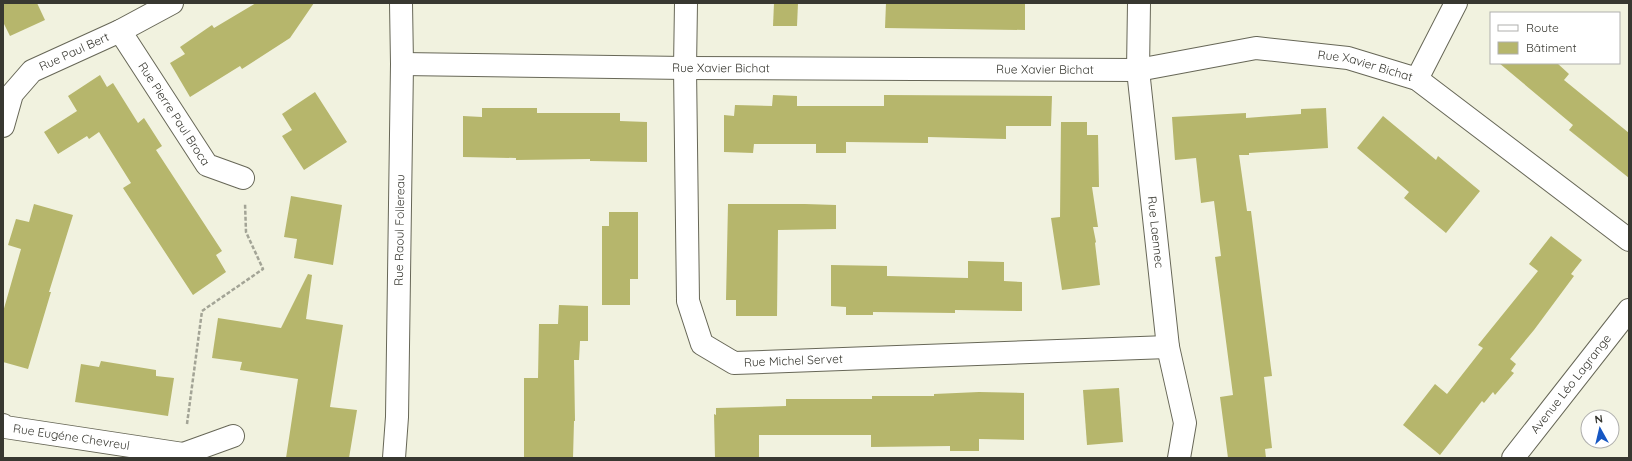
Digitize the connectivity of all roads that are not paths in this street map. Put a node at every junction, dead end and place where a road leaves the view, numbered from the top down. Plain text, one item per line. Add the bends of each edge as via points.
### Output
1 (172, 3) edge
2 (401, 3) edge
3 (686, 3) edge
4 (1139, 3) edge
5 (1456, 3) edge
6 (120, 31) junction
7 (402, 64) junction
8 (685, 68) junction
9 (1138, 70) junction
10 (1417, 78) junction
11 (3, 126) edge
12 (244, 178) road end
13 (1629, 240) edge
14 (1629, 310) edge
15 (1168, 347) junction
16 (3, 425) edge
17 (232, 436) dead end
18 (394, 458) edge
19 (1179, 458) edge
20 (1513, 458) edge

1 - 6 street, Rue Paul Bert
2 - 7 street, Rue Raoul Follereau
3 - 8 street, Rue Michel Servet
4 - 9 street, Rue Laennec
5 - 10 street
6 - 11 street, Rue Paul Bert via 32,71 12,94
6 - 12 street, Rue Pierre Paul Broca via 207,165
7 - 8 street, Rue Xavier Bichat
7 - 18 street, Rue Raoul Follereau via 397,417
8 - 9 street, Rue Xavier Bichat
8 - 15 street, Rue Michel Servet via 688,301 702,344 734,363
9 - 10 street, Rue Xavier Bichat via 1256,48 1348,58
9 - 15 street, Rue Laennec
10 - 13 street, Rue Xavier Bichat
14 - 20 street, Avenue Léo Lagrange
15 - 19 street, Rue Laennec via 1185,423
16 - 17 street, Rue Eugéne Chevreul via 183,454

